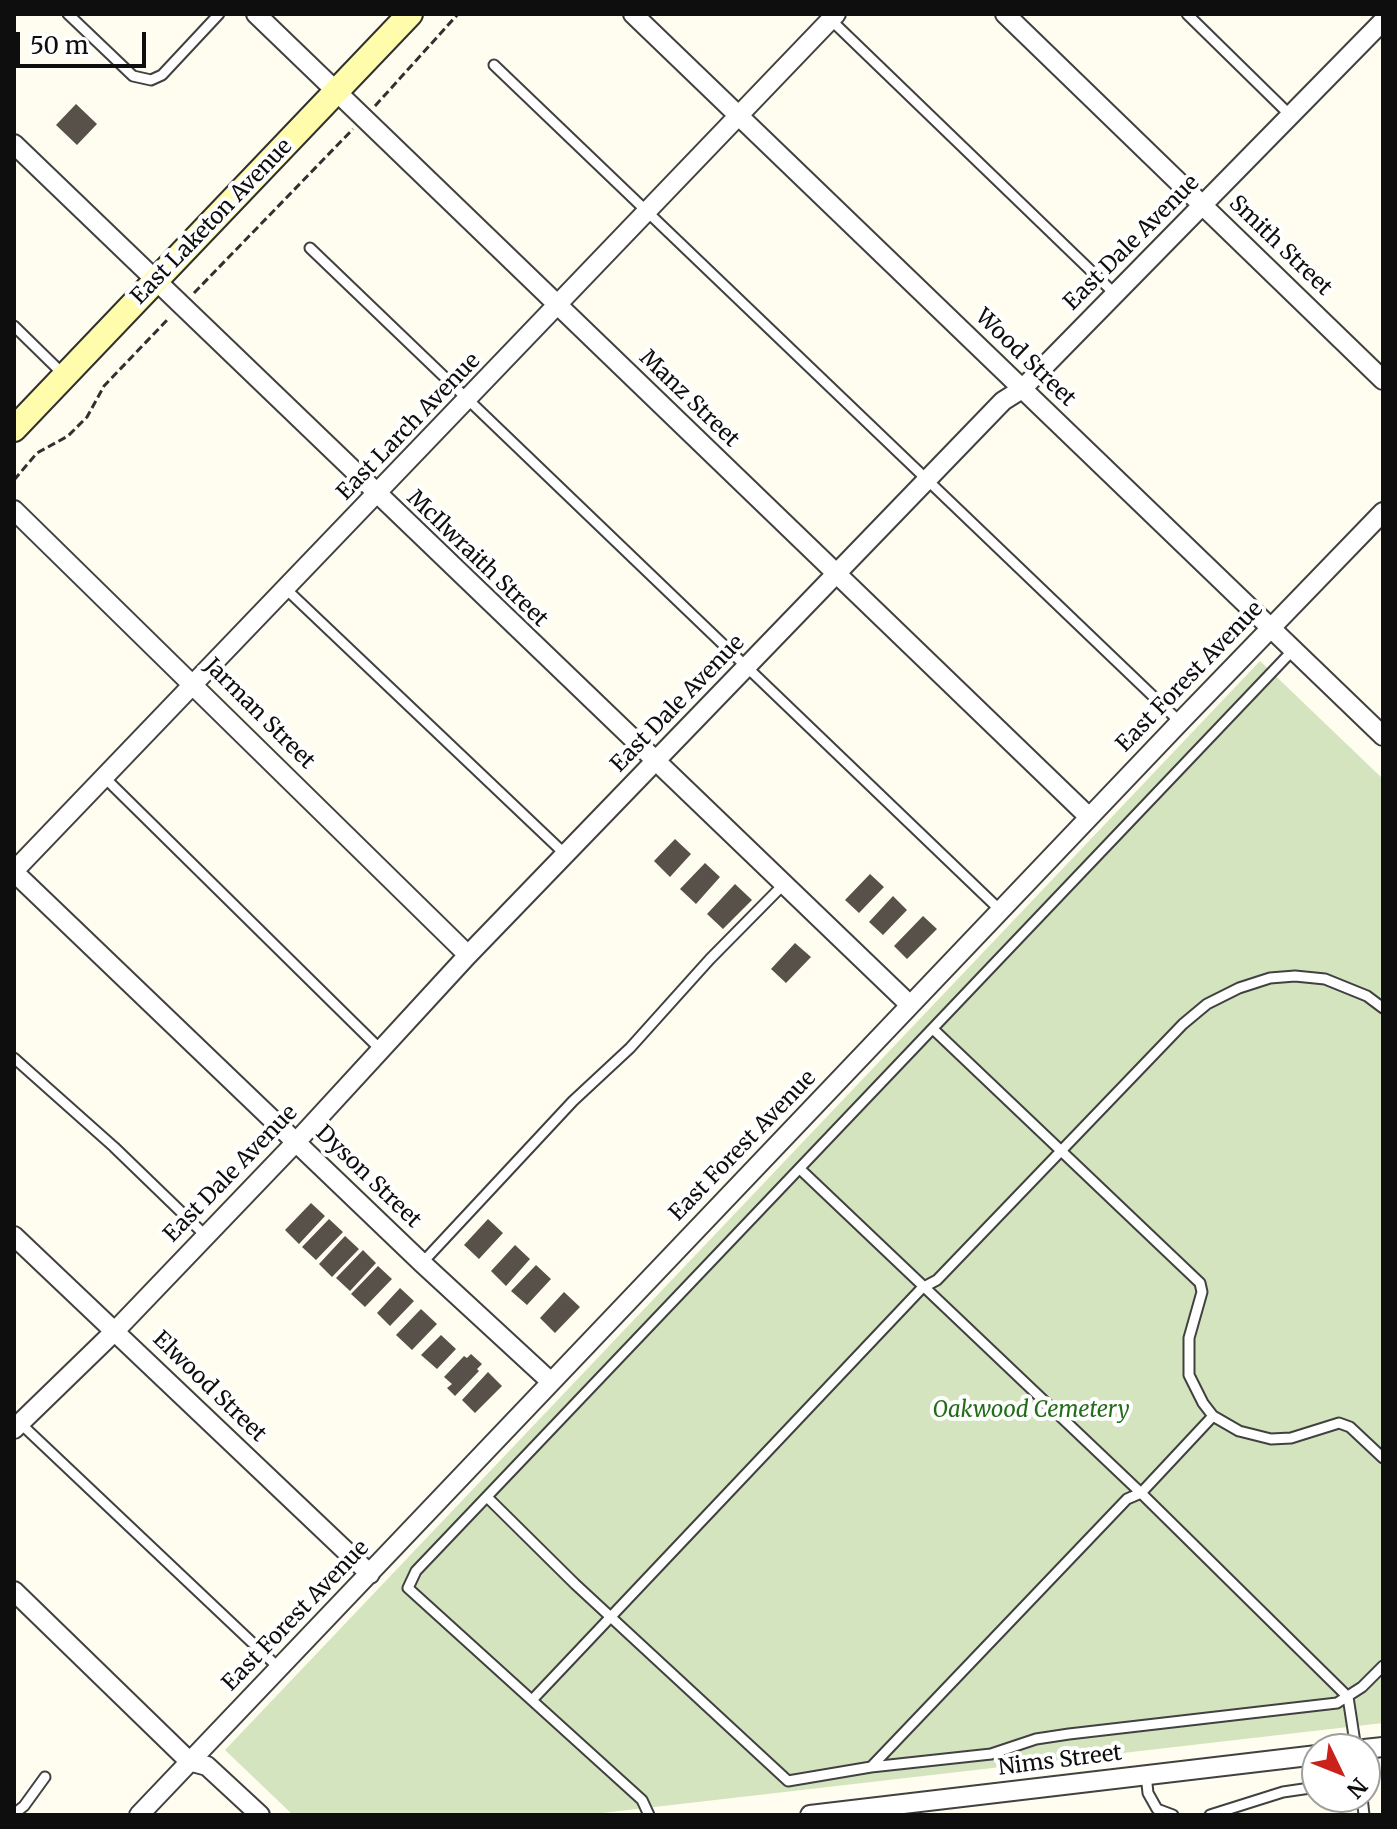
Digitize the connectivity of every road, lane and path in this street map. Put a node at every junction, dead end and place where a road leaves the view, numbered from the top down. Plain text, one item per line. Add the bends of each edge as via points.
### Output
1 (68, 14) edge
2 (219, 14) edge
3 (256, 14) edge
4 (410, 14) edge
5 (458, 14) edge
6 (633, 14) edge
7 (1005, 14) edge
8 (1187, 14) edge
9 (1363, 14) edge
10 (830, 16) edge
11 (1381, 27) edge
12 (494, 65) dead end
13 (337, 92) junction
14 (740, 116) junction
15 (1291, 116) junction
16 (364, 118) junction
17 (14, 144) edge
18 (1203, 205) junction
19 (648, 212) junction
20 (310, 248) dead end
21 (156, 281) junction
22 (1115, 294) junction
23 (558, 305) junction
24 (181, 307) junction
25 (14, 326) edge
26 (65, 375) junction
27 (1383, 380) edge
28 (1022, 389) junction
29 (469, 398) junction
30 (14, 429) edge
31 (14, 480) edge
32 (927, 480) junction
33 (376, 495) junction
34 (14, 510) edge
35 (1383, 512) edge
36 (836, 575) junction
37 (286, 589) junction
38 (1271, 627) junction
39 (1294, 649) junction
40 (746, 668) junction
41 (194, 684) junction
42 (1180, 722) junction
43 (1383, 736) edge
44 (655, 763) junction
45 (104, 777) junction
46 (1089, 817) junction
47 (566, 855) junction
48 (14, 871) edge
49 (784, 884) junction
50 (1001, 910) junction
51 (468, 955) junction
52 (910, 1005) junction
53 (1383, 1008) edge
54 (933, 1029) junction
55 (381, 1050) junction
56 (14, 1058) edge
57 (297, 1141) junction
58 (1061, 1150) junction
59 (800, 1169) junction
60 (14, 1236) edge
61 (206, 1236) junction
62 (422, 1263) junction
63 (922, 1288) junction
64 (115, 1331) junction
65 (551, 1382) junction
66 (1213, 1416) junction
67 (16, 1423) edge
68 (1383, 1458) edge
69 (1141, 1493) junction
70 (487, 1497) junction
71 (370, 1574) junction
72 (14, 1591) edge
73 (609, 1616) junction
74 (1383, 1666) edge
75 (279, 1668) junction
76 (1348, 1697) junction
77 (533, 1699) junction
78 (1354, 1733) edge
79 (1301, 1757) edge
80 (189, 1761) junction
81 (871, 1767) junction
82 (1146, 1775) junction
83 (45, 1777) dead end
84 (1301, 1789) edge
85 (14, 1814) edge
86 (139, 1815) edge
87 (260, 1815) edge
88 (649, 1815) edge
89 (810, 1815) edge
90 (1173, 1815) edge
91 (1210, 1815) edge

1 - 2 lane via 133,76 151,80 162,75
3 - 13 street, Manz Street
4 - 13 main road, East Laketon Avenue
5 - 16 path
6 - 14 street, Wood Street
7 - 18 street, Smith Street
8 - 15 lane
9 - 11 street
10 - 14 street, East Larch Avenue
10 - 22 lane
11 - 15 street, East Dale Avenue
12 - 19 lane
13 - 16 street, Manz Street
13 - 21 main road, East Laketon Avenue
14 - 19 street, East Larch Avenue
14 - 28 street, Wood Street
15 - 18 street, East Dale Avenue
16 - 23 street, Manz Street
16 - 24 path
17 - 21 street, McIlwraith Street
18 - 22 street, East Dale Avenue
18 - 27 street, Smith Street
19 - 23 street, East Larch Avenue
19 - 32 lane
20 - 29 lane
21 - 24 street, McIlwraith Street
21 - 26 main road, East Laketon Avenue
22 - 28 street, East Dale Avenue
23 - 29 street, East Larch Avenue
23 - 36 street, Manz Street
24 - 31 path via 104,386 87,417 68,436 37,453
24 - 33 street, McIlwraith Street
25 - 26 lane
26 - 30 main road, East Laketon Avenue
28 - 32 street, East Dale Avenue via 1003,401
28 - 38 street, Wood Street
29 - 33 street, East Larch Avenue
29 - 40 lane
32 - 36 street, East Dale Avenue
32 - 42 lane
33 - 37 street, East Larch Avenue
33 - 44 street, McIlwraith Street
34 - 41 street, Jarman Street
35 - 38 street, East Forest Avenue
36 - 40 street, East Dale Avenue
36 - 46 street, Manz Street
37 - 41 street, East Larch Avenue
37 - 47 lane
38 - 39 street, Wood Street
38 - 42 street, East Forest Avenue
39 - 43 street, Wood Street
39 - 54 lane
40 - 44 street, East Dale Avenue
40 - 50 lane
41 - 45 street, East Larch Avenue
41 - 51 street, Jarman Street
42 - 46 street, East Forest Avenue
44 - 47 street, East Dale Avenue
44 - 49 street, McIlwraith Street
45 - 48 street, East Larch Avenue
45 - 55 lane
46 - 50 street, East Forest Avenue
47 - 51 street, East Dale Avenue
48 - 57 street, Dyson Street
49 - 52 street, McIlwraith Street
49 - 62 lane
50 - 52 street, East Forest Avenue
51 - 55 street, East Dale Avenue
52 - 65 street, East Forest Avenue
53 - 58 lane via 1325,979 1270,978 1239,988 1183,1024
54 - 58 lane
54 - 59 lane
55 - 57 street, East Dale Avenue
56 - 61 lane
57 - 61 street, East Dale Avenue
57 - 62 street, Dyson Street
58 - 63 lane via 937,1280
58 - 66 lane via 1200,1283 1189,1338 1189,1375
59 - 63 lane
59 - 70 lane
60 - 64 street, Elwood Street
61 - 64 street, East Dale Avenue
62 - 65 street, Dyson Street
63 - 69 lane
63 - 73 lane
64 - 67 street, East Dale Avenue
64 - 71 street, Elwood Street
65 - 71 street, East Forest Avenue
66 - 68 lane via 1239,1431 1271,1439 1339,1423
66 - 69 lane
67 - 75 lane
69 - 76 lane
69 - 81 lane via 1127,1499
70 - 73 lane
70 - 77 lane via 416,1571 408,1588
71 - 75 street, East Forest Avenue
72 - 80 street
73 - 77 lane
73 - 81 lane via 788,1781
74 - 76 lane
75 - 80 street, East Forest Avenue
76 - 78 lane
76 - 81 lane via 1307,1708 1069,1734 991,1754
77 - 88 lane via 642,1800
79 - 82 street, Nims Street
80 - 86 street, East Forest Avenue
80 - 87 street via 207,1766
82 - 89 street, Nims Street
82 - 90 lane via 1157,1809
83 - 85 lane
84 - 91 lane

